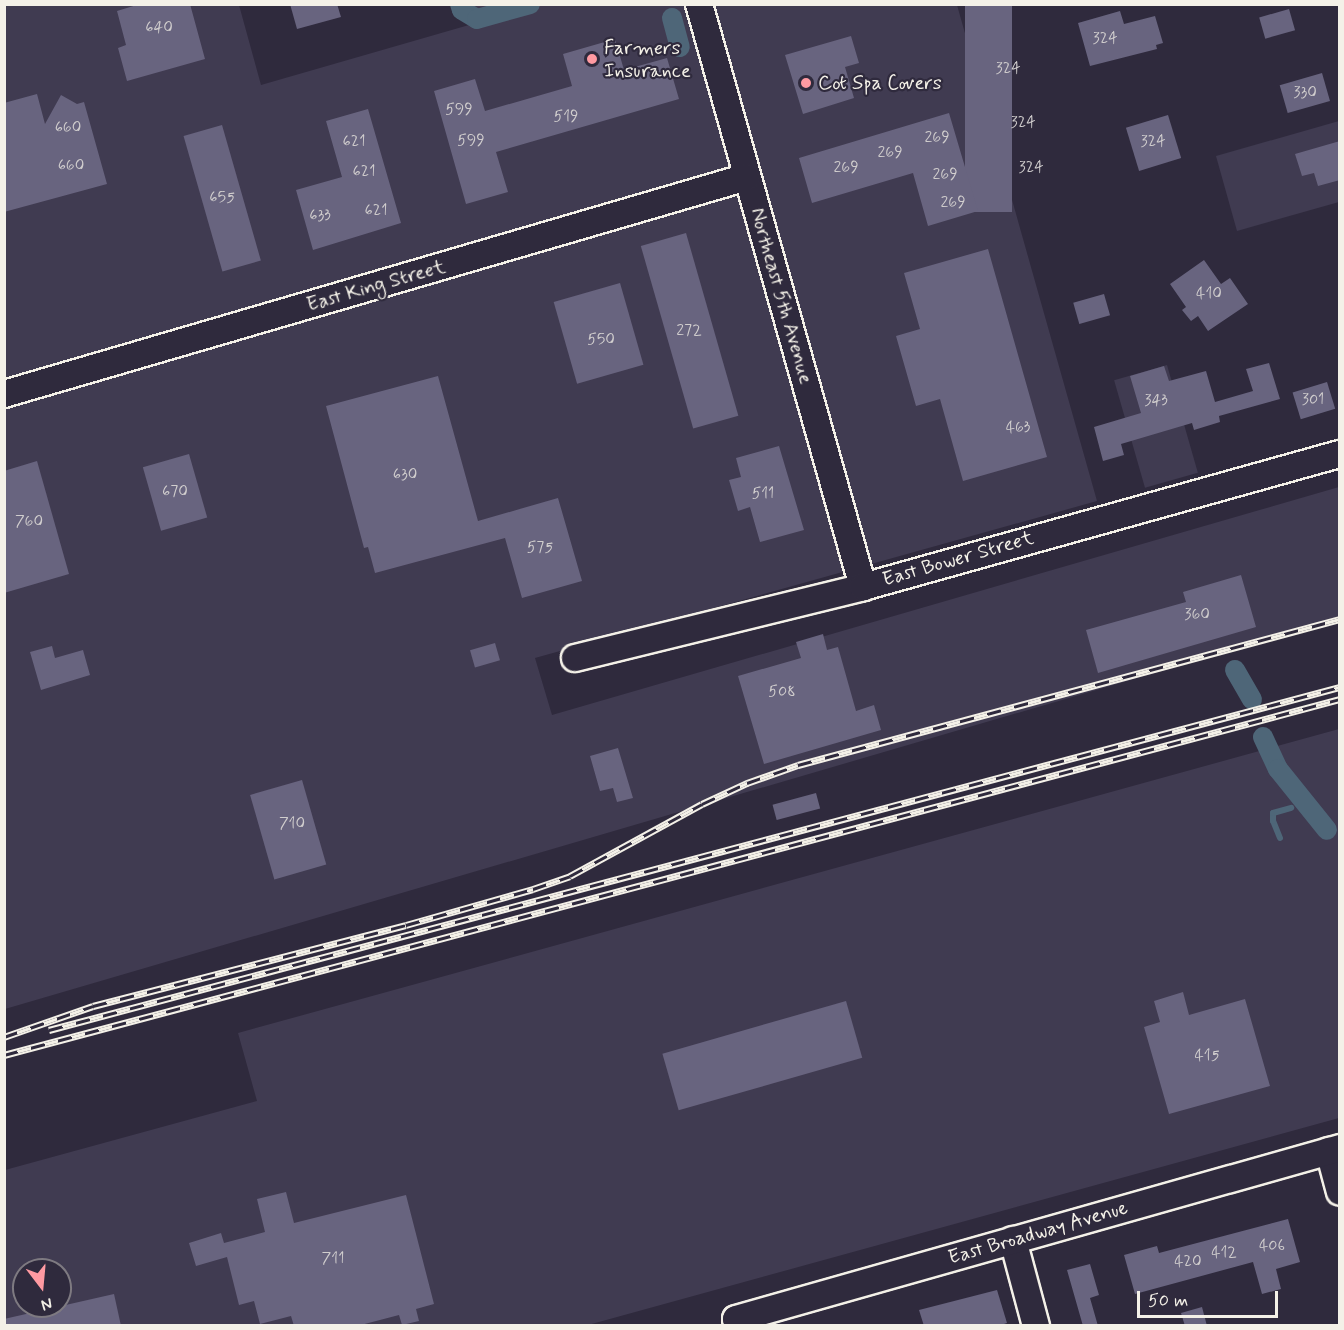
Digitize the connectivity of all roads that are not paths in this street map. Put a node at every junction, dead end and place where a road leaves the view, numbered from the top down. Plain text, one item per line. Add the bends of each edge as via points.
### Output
1 (699, 4) edge
2 (747, 177) junction
3 (4, 394) edge
4 (1340, 454) edge
5 (863, 587) junction
6 (576, 658) dead end
7 (1334, 1149) edge
8 (1340, 1192) edge
9 (1013, 1240) junction
10 (737, 1322) edge
11 (1036, 1326) edge

1 - 2 street, Northeast 5th Avenue
2 - 3 street, East King Street
2 - 5 street, Northeast 5th Avenue
4 - 5 street, East Bower Street
5 - 6 street, East Bower Street
7 - 8 street
7 - 9 street, East Broadway Avenue
9 - 10 street, East Broadway Avenue
9 - 11 street

